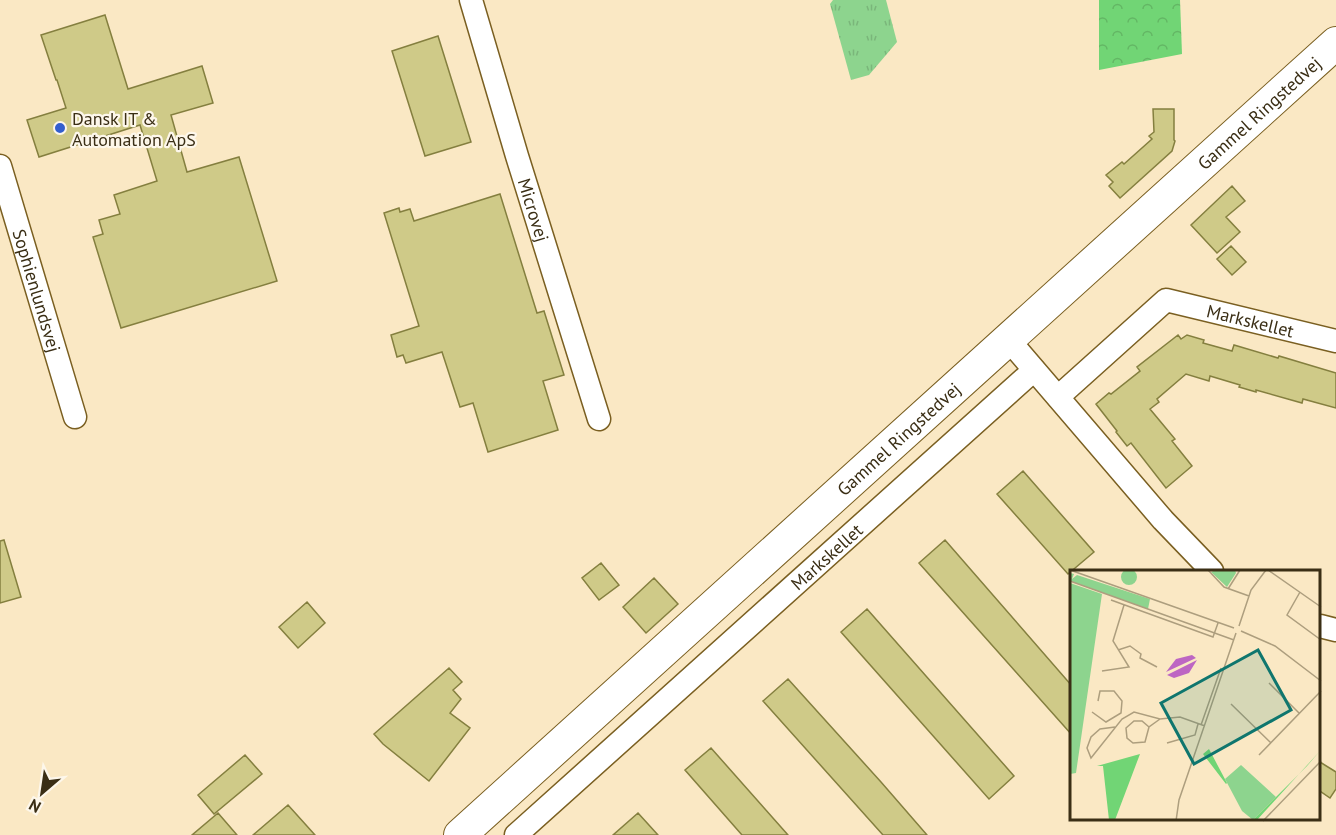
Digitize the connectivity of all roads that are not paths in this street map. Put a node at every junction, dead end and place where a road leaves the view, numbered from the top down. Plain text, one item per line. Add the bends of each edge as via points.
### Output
1 (471, 0) edge
2 (1336, 42) edge
3 (0, 166) edge
4 (1007, 338) junction
5 (1336, 341) edge
6 (1034, 369) junction
7 (1058, 397) junction
8 (75, 417) dead end
9 (599, 419) dead end
10 (1211, 570) edge
11 (1321, 626) edge
12 (1336, 630) edge
13 (592, 714) junction
14 (618, 743) junction
15 (460, 835) edge
16 (516, 835) edge

1 - 9 street, Microvej
2 - 4 street, Gammel Ringstedvej
3 - 8 street, Sophienlundsvej
4 - 6 street
4 - 13 street, Gammel Ringstedvej
5 - 7 street, Markskellet via 1166,300
6 - 7 street
6 - 14 street, Markskellet
7 - 10 street
11 - 12 street
13 - 14 street
13 - 15 street, Gammel Ringstedvej
14 - 16 street, Markskellet

